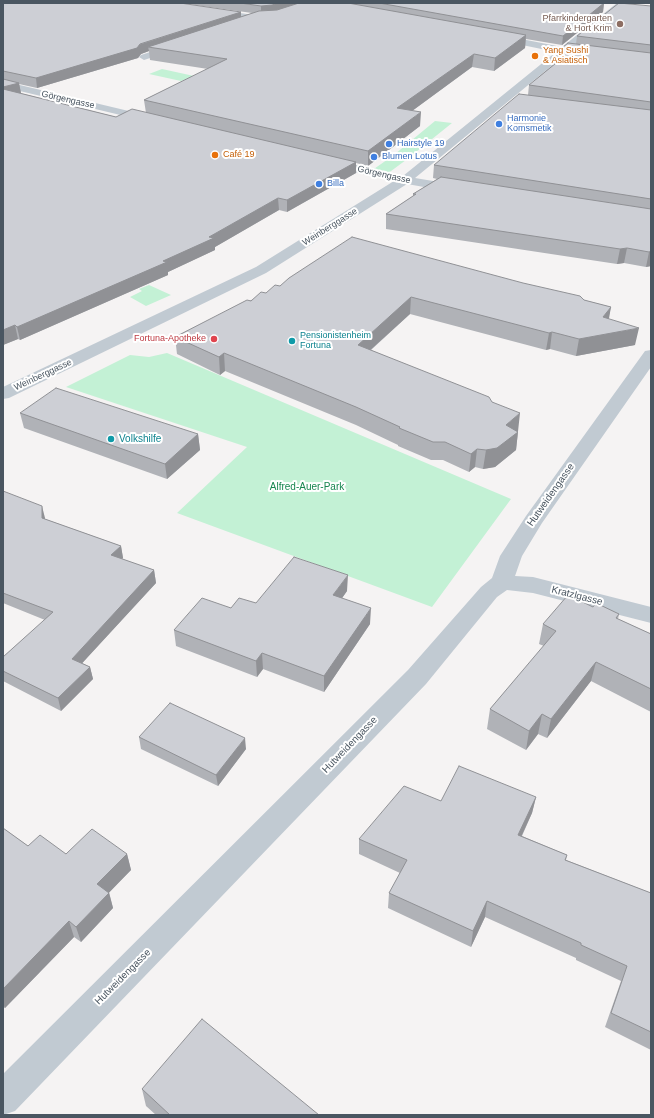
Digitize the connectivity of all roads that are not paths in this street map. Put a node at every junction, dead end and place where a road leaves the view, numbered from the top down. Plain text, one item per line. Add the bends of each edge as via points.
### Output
1 (153, 3) edge
2 (318, 4) edge
3 (332, 7) edge
4 (599, 7) edge
5 (622, 7) edge
6 (261, 19) junction
7 (241, 25) edge
8 (486, 36) edge
9 (185, 44) edge
10 (562, 50) junction
11 (583, 53) edge
12 (144, 57) edge
13 (3, 84) edge
14 (504, 99) junction
15 (519, 101) edge
16 (169, 124) edge
17 (319, 160) edge
18 (405, 180) junction
19 (473, 192) edge
20 (651, 355) edge
21 (3, 394) edge
22 (502, 582) junction
23 (651, 615) edge
24 (3, 1099) edge

1 - 6 street
2 - 3 street
2 - 6 street via 274,18
4 - 5 street
5 - 10 street, Weinberggasse
6 - 7 street
8 - 10 street
9 - 12 street
10 - 11 street
10 - 14 street, Weinberggasse
13 - 16 street, Görgengasse
14 - 15 street
14 - 18 street, Weinberggasse
17 - 18 street, Görgengasse
18 - 19 street, Görgengasse
18 - 21 street, Weinberggasse via 261,270
20 - 22 street, Hutweidengasse via 533,521 511,556
22 - 23 street, Kratzlgasse via 533,585
22 - 24 street, Hutweidengasse via 489,592 418,677

